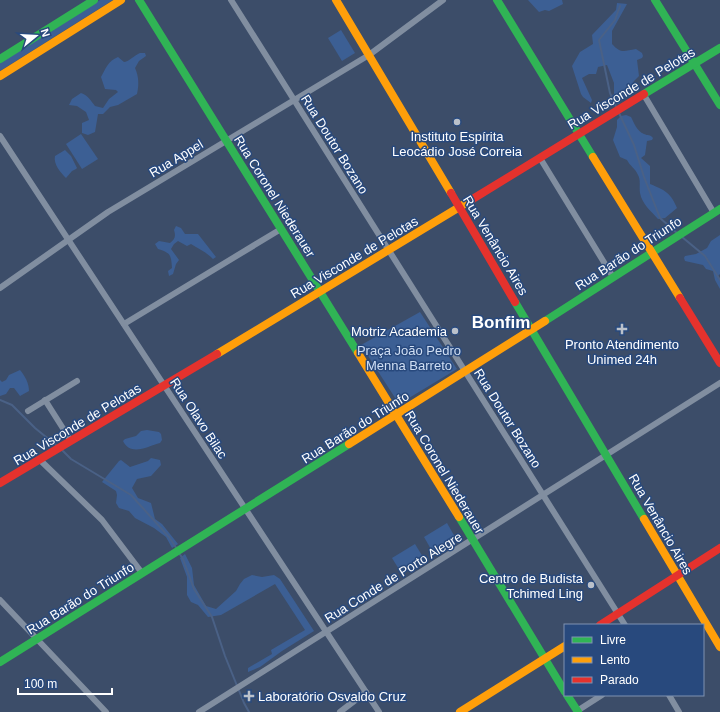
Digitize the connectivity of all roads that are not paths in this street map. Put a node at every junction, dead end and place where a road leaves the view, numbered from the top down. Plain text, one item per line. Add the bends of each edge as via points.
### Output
1 (94, 0) edge
2 (121, 0) edge
3 (139, 0) edge
4 (231, 0) edge
5 (336, 0) edge
6 (443, 0) edge
7 (497, 0) edge
8 (655, 0) edge
9 (720, 48) edge
10 (369, 55) junction
11 (0, 59) edge
12 (695, 64) junction
13 (0, 76) edge
14 (644, 94) junction
15 (294, 100) junction
16 (720, 104) edge
17 (579, 134) junction
18 (0, 136) edge
19 (226, 141) junction
20 (540, 158) junction
21 (459, 207) junction
22 (717, 211) edge
23 (281, 229) junction
24 (68, 239) junction
25 (388, 250) junction
26 (651, 252) junction
27 (613, 277) junction
28 (0, 288) edge
29 (320, 292) junction
30 (124, 324) junction
31 (532, 329) junction
32 (720, 363) edge
33 (465, 372) junction
34 (77, 381) dead end
35 (720, 382) edge
36 (165, 386) junction
37 (45, 400) junction
38 (28, 411) dead end
39 (397, 415) junction
40 (71, 441) junction
41 (606, 455) junction
42 (40, 460) junction
43 (0, 484) edge
44 (543, 495) junction
45 (246, 508) junction
46 (472, 539) junction
47 (720, 548) edge
48 (142, 573) junction
49 (677, 576) junction
50 (0, 600) edge
51 (618, 614) junction
52 (602, 624) edge
53 (624, 624) edge
54 (326, 632) junction
55 (36, 639) junction
56 (564, 647) edge
57 (720, 647) edge
58 (545, 659) junction
59 (0, 662) edge
60 (564, 690) edge
61 (366, 692) junction
62 (568, 696) edge
63 (601, 696) edge
64 (670, 696) edge
65 (106, 712) edge
66 (199, 712) edge
67 (340, 712) edge
68 (379, 712) edge
69 (460, 712) edge
70 (577, 712) edge
71 (679, 712) edge

1 - 11 street
2 - 13 street
3 - 19 street, Rua Coronel Niederauer
4 - 15 street, Rua Doutor Bozano
5 - 10 street, Rua Venâncio Aires
6 - 10 street, Rua Appel
7 - 17 street
8 - 12 street
9 - 12 street, Rua Visconde de Pelotas
10 - 15 street, Rua Appel
10 - 21 street, Rua Venâncio Aires
12 - 14 street, Rua Visconde de Pelotas
12 - 16 street
14 - 17 street, Rua Visconde de Pelotas
14 - 22 street
15 - 19 street, Rua Appel
15 - 25 street, Rua Doutor Bozano
17 - 20 street, Rua Visconde de Pelotas
17 - 26 street
18 - 24 street, Rua Olavo Bilac
19 - 23 street, Rua Coronel Niederauer
19 - 24 street, Rua Appel
20 - 21 street, Rua Visconde de Pelotas
20 - 27 street
21 - 25 street, Rua Visconde de Pelotas
21 - 31 street, Rua Venâncio Aires
22 - 26 street, Rua Barão do Triunfo
23 - 29 street, Rua Coronel Niederauer
23 - 30 street
24 - 28 street, Rua Appel
24 - 30 street, Rua Olavo Bilac
25 - 29 street, Rua Visconde de Pelotas
25 - 33 street, Rua Doutor Bozano
26 - 27 street, Rua Barão do Triunfo
26 - 32 street
27 - 31 street, Rua Barão do Triunfo
29 - 36 street, Rua Visconde de Pelotas
29 - 39 street, Rua Coronel Niederauer
30 - 36 street, Rua Olavo Bilac
31 - 33 street, Rua Barão do Triunfo
31 - 41 street, Rua Venâncio Aires
33 - 39 street, Rua Barão do Triunfo
33 - 44 street, Rua Doutor Bozano
34 - 37 street
35 - 41 street, Rua Conde de Porto Alegre
36 - 40 street, Rua Visconde de Pelotas
36 - 45 street, Rua Olavo Bilac
37 - 38 street
37 - 40 street
39 - 45 street, Rua Barão do Triunfo
39 - 46 street, Rua Coronel Niederauer
40 - 42 street, Rua Visconde de Pelotas
41 - 44 street, Rua Conde de Porto Alegre
41 - 49 street, Rua Venâncio Aires
42 - 43 street, Rua Visconde de Pelotas
42 - 48 street via 102,520
44 - 46 street, Rua Conde de Porto Alegre
44 - 51 street, Rua Doutor Bozano
45 - 48 street, Rua Barão do Triunfo
45 - 54 street, Rua Olavo Bilac
46 - 54 street, Rua Conde de Porto Alegre
46 - 58 street, Rua Coronel Niederauer
47 - 49 street
48 - 55 street, Rua Barão do Triunfo
49 - 51 street
49 - 57 street, Rua Venâncio Aires
50 - 55 street
51 - 52 street
51 - 53 street, Rua Doutor Bozano
54 - 61 street, Rua Olavo Bilac
54 - 66 street, Rua Conde de Porto Alegre
55 - 59 street, Rua Barão do Triunfo
55 - 65 street
56 - 58 street
58 - 60 street, Rua Coronel Niederauer
58 - 69 street
61 - 67 street
61 - 68 street, Rua Olavo Bilac
62 - 70 street
63 - 70 street
64 - 71 street

